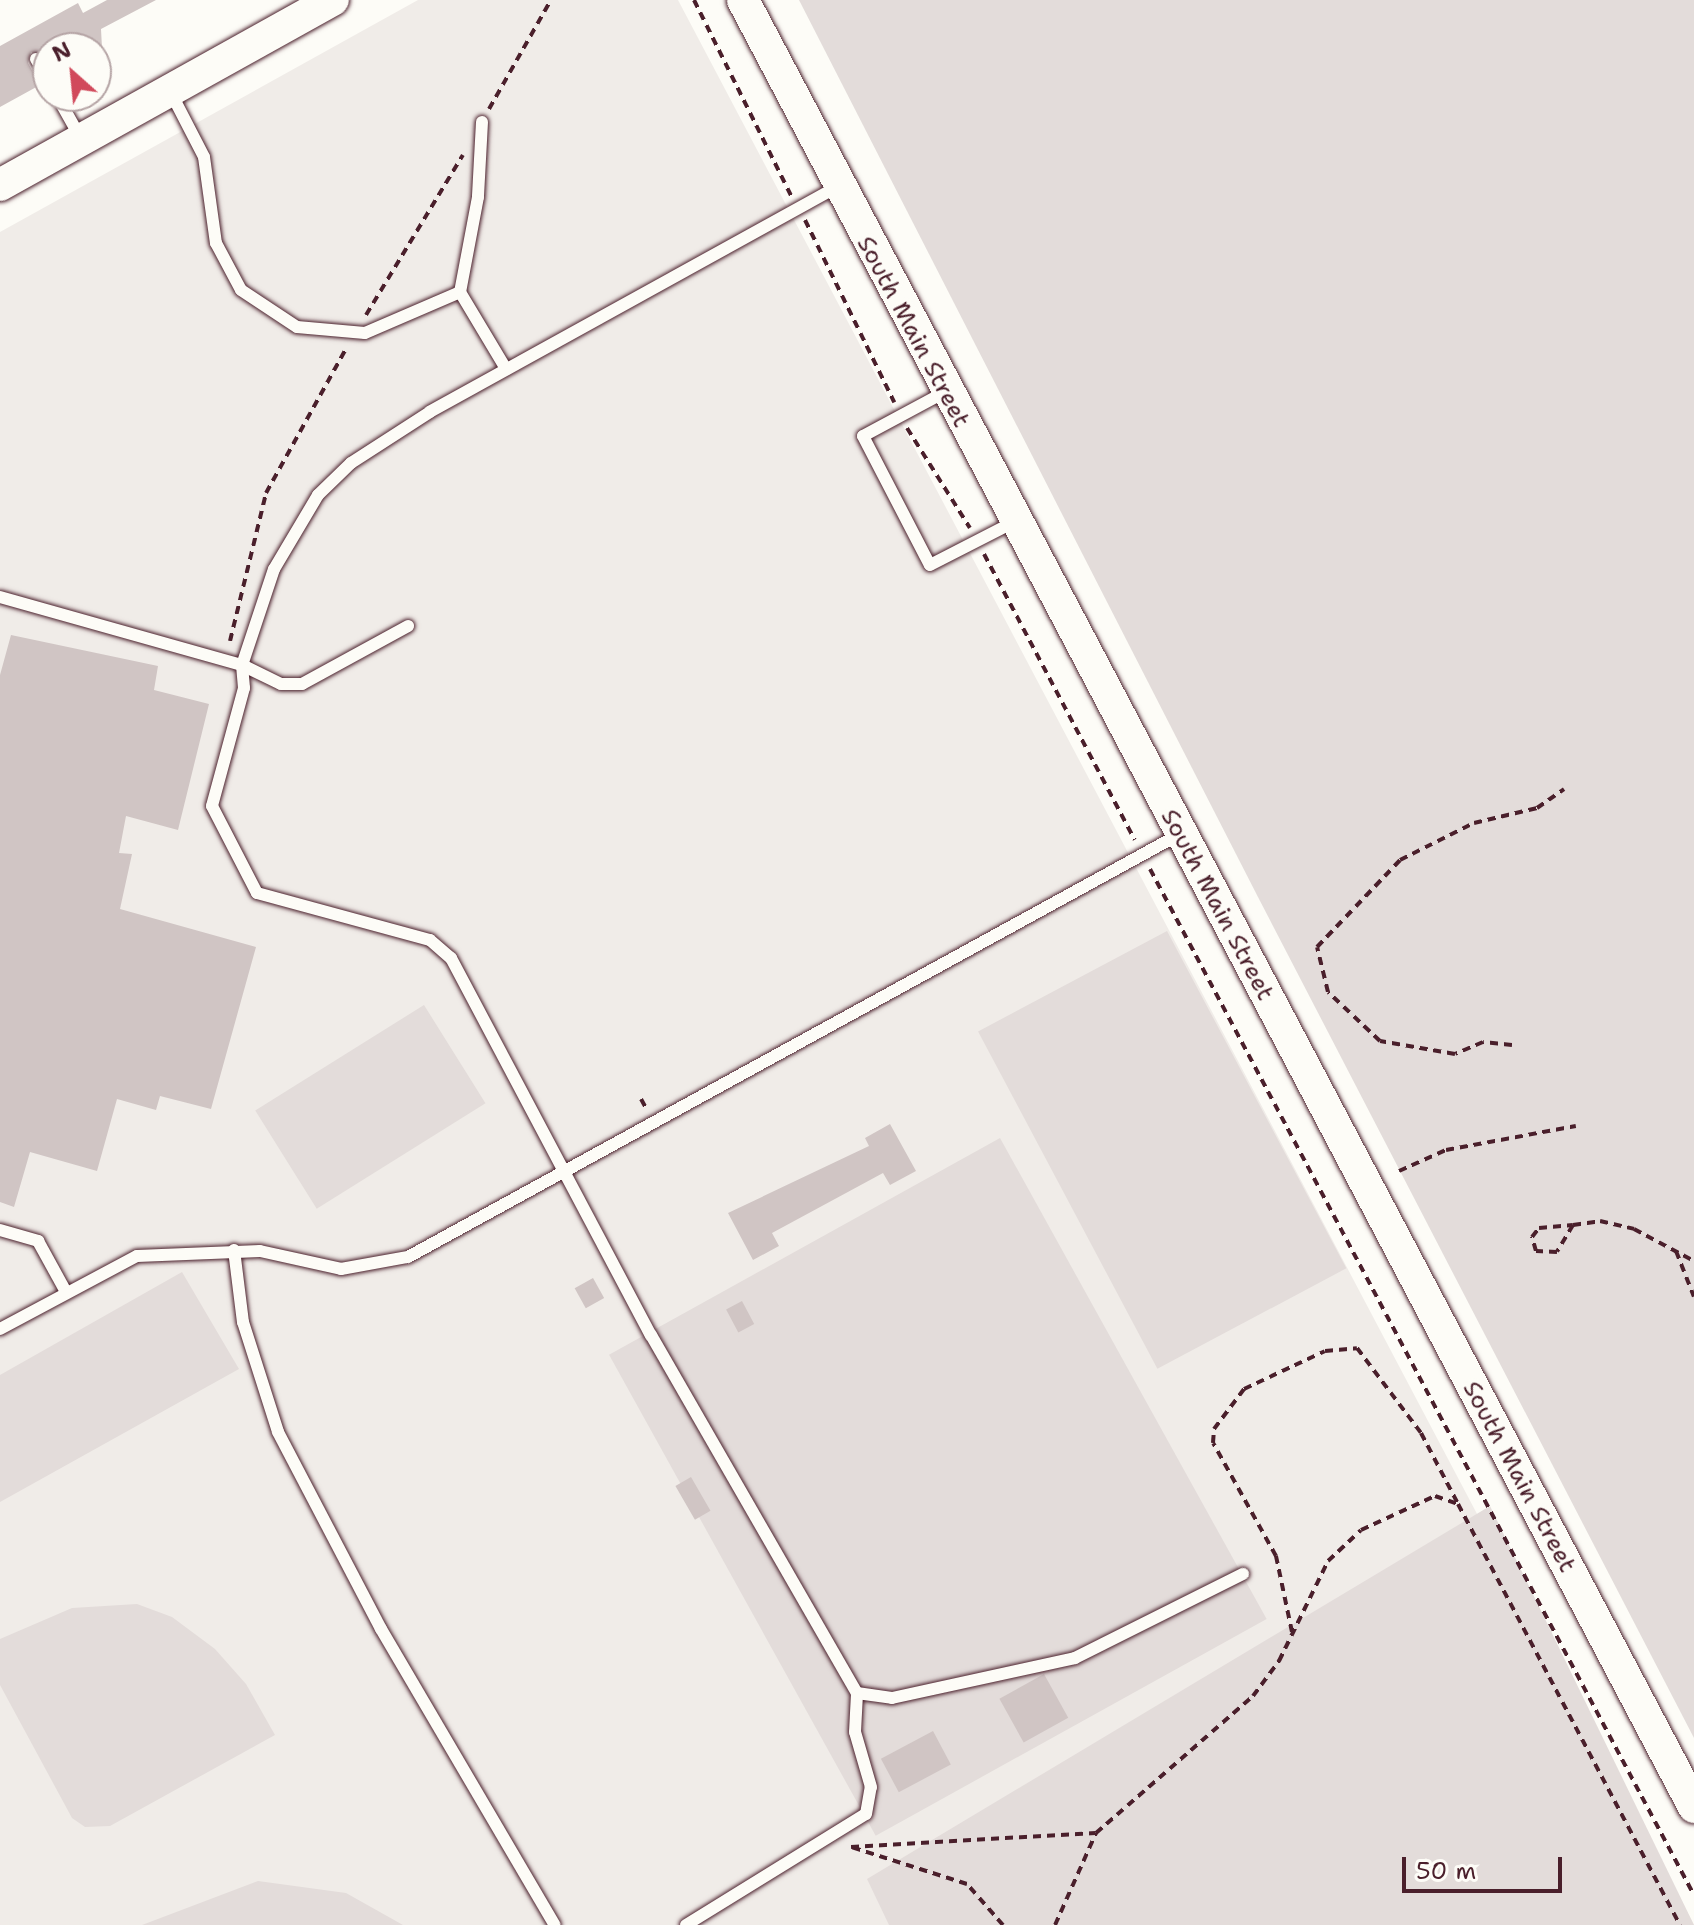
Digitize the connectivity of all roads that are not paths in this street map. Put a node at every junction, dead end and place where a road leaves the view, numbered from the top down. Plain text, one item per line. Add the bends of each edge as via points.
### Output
1 (333, 0) edge
2 (743, 0) edge
3 (170, 91) junction
4 (66, 112) edge
5 (482, 122) dead end
6 (82, 140) junction
7 (0, 185) edge
8 (837, 187) junction
9 (460, 292) junction
10 (506, 369) junction
11 (945, 392) junction
12 (1014, 522) junction
13 (0, 597) edge
14 (408, 626) dead end
15 (242, 665) junction
16 (1180, 834) junction
17 (566, 1175) junction
18 (0, 1230) edge
19 (234, 1250) junction
20 (66, 1292) junction
21 (0, 1329) edge
22 (1243, 1574) dead end
23 (857, 1693) junction
24 (1694, 1807) edge
25 (555, 1925) edge
26 (686, 1925) edge

1 - 3 main road
2 - 8 main road, South Main Street
3 - 6 main road
3 - 9 lane via 204,157 216,243 241,290 297,327 365,333
4 - 6 lane
5 - 9 lane via 478,197
6 - 7 main road
8 - 10 lane
8 - 11 main road, South Main Street
9 - 10 lane
10 - 15 lane via 351,463 318,495 274,569
11 - 12 main road, South Main Street
11 - 12 lane via 863,436 930,565
12 - 16 main road, South Main Street
13 - 15 lane
14 - 15 lane via 302,684 281,684
15 - 17 lane via 244,688 212,806 257,893 430,940 451,958
16 - 17 lane
16 - 24 main road, South Main Street
17 - 19 lane via 408,1257 373,1267 341,1269
17 - 23 lane
18 - 20 lane via 38,1241
19 - 20 lane via 137,1256
19 - 25 lane via 243,1322 278,1432 381,1629
20 - 21 lane
22 - 23 lane via 1075,1658 892,1698
23 - 26 lane via 855,1732 871,1787 866,1814

